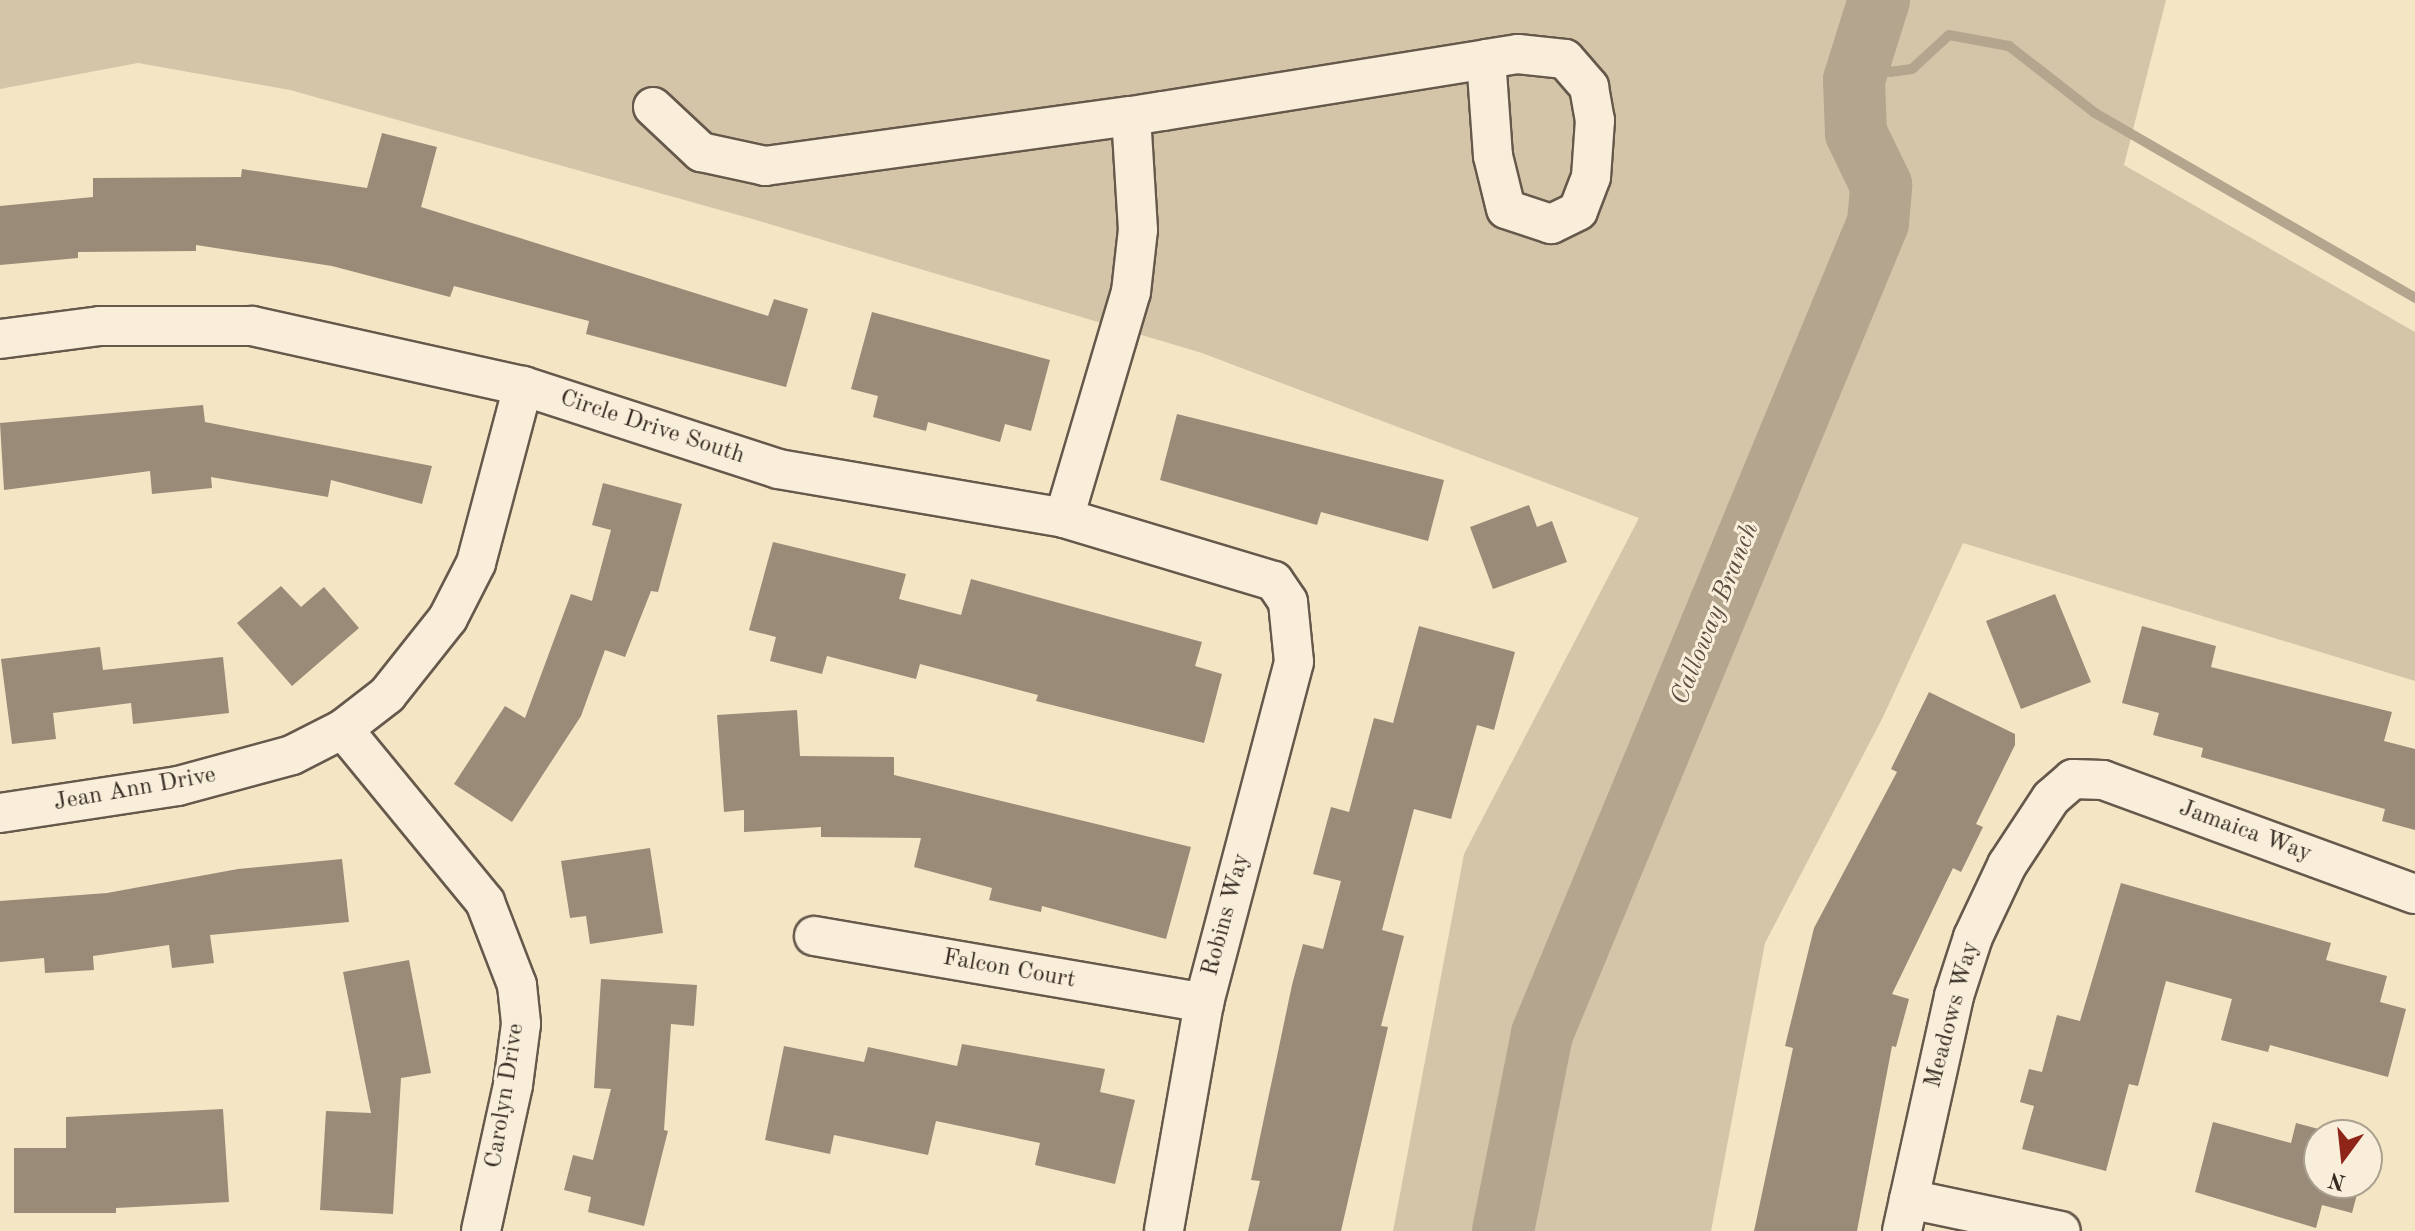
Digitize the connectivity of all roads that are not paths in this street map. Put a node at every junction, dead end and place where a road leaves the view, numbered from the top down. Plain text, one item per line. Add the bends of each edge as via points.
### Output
1 (1486, 59) dead end
2 (653, 107) dead end
3 (1131, 116) junction
4 (0, 339) edge
5 (523, 386) junction
6 (1064, 518) junction
7 (1288, 602) joint
8 (343, 729) junction
9 (2073, 779) joint
10 (0, 813) edge
11 (2415, 894) edge
12 (814, 936) dead end
13 (1204, 1003) junction
14 (1906, 1215) edge
15 (481, 1231) edge
16 (1164, 1231) edge
17 (2061, 1231) edge

1 - 3 street
2 - 3 street via 701,152 765,166
3 - 6 street via 1138,230 1117,352
4 - 5 street, Circle Drive South via 100,326 252,326
5 - 6 street, Circle Drive South via 778,469
5 - 8 street, Jean Ann Drive via 493,513 448,618 387,695
6 - 7 street, Circle Drive South via 1274,581
7 - 13 street, Robins Way via 1294,662
8 - 10 street, Jean Ann Drive via 292,755 178,786
8 - 15 street, Carolyn Drive via 485,902 517,985 521,1024 513,1085
9 - 11 street, Jamaica Way via 2103,780
9 - 14 street, Meadows Way via 2051,798 2007,865 1973,937 1954,996
12 - 13 street, Falcon Court
13 - 16 street, Robins Way
14 - 17 street

